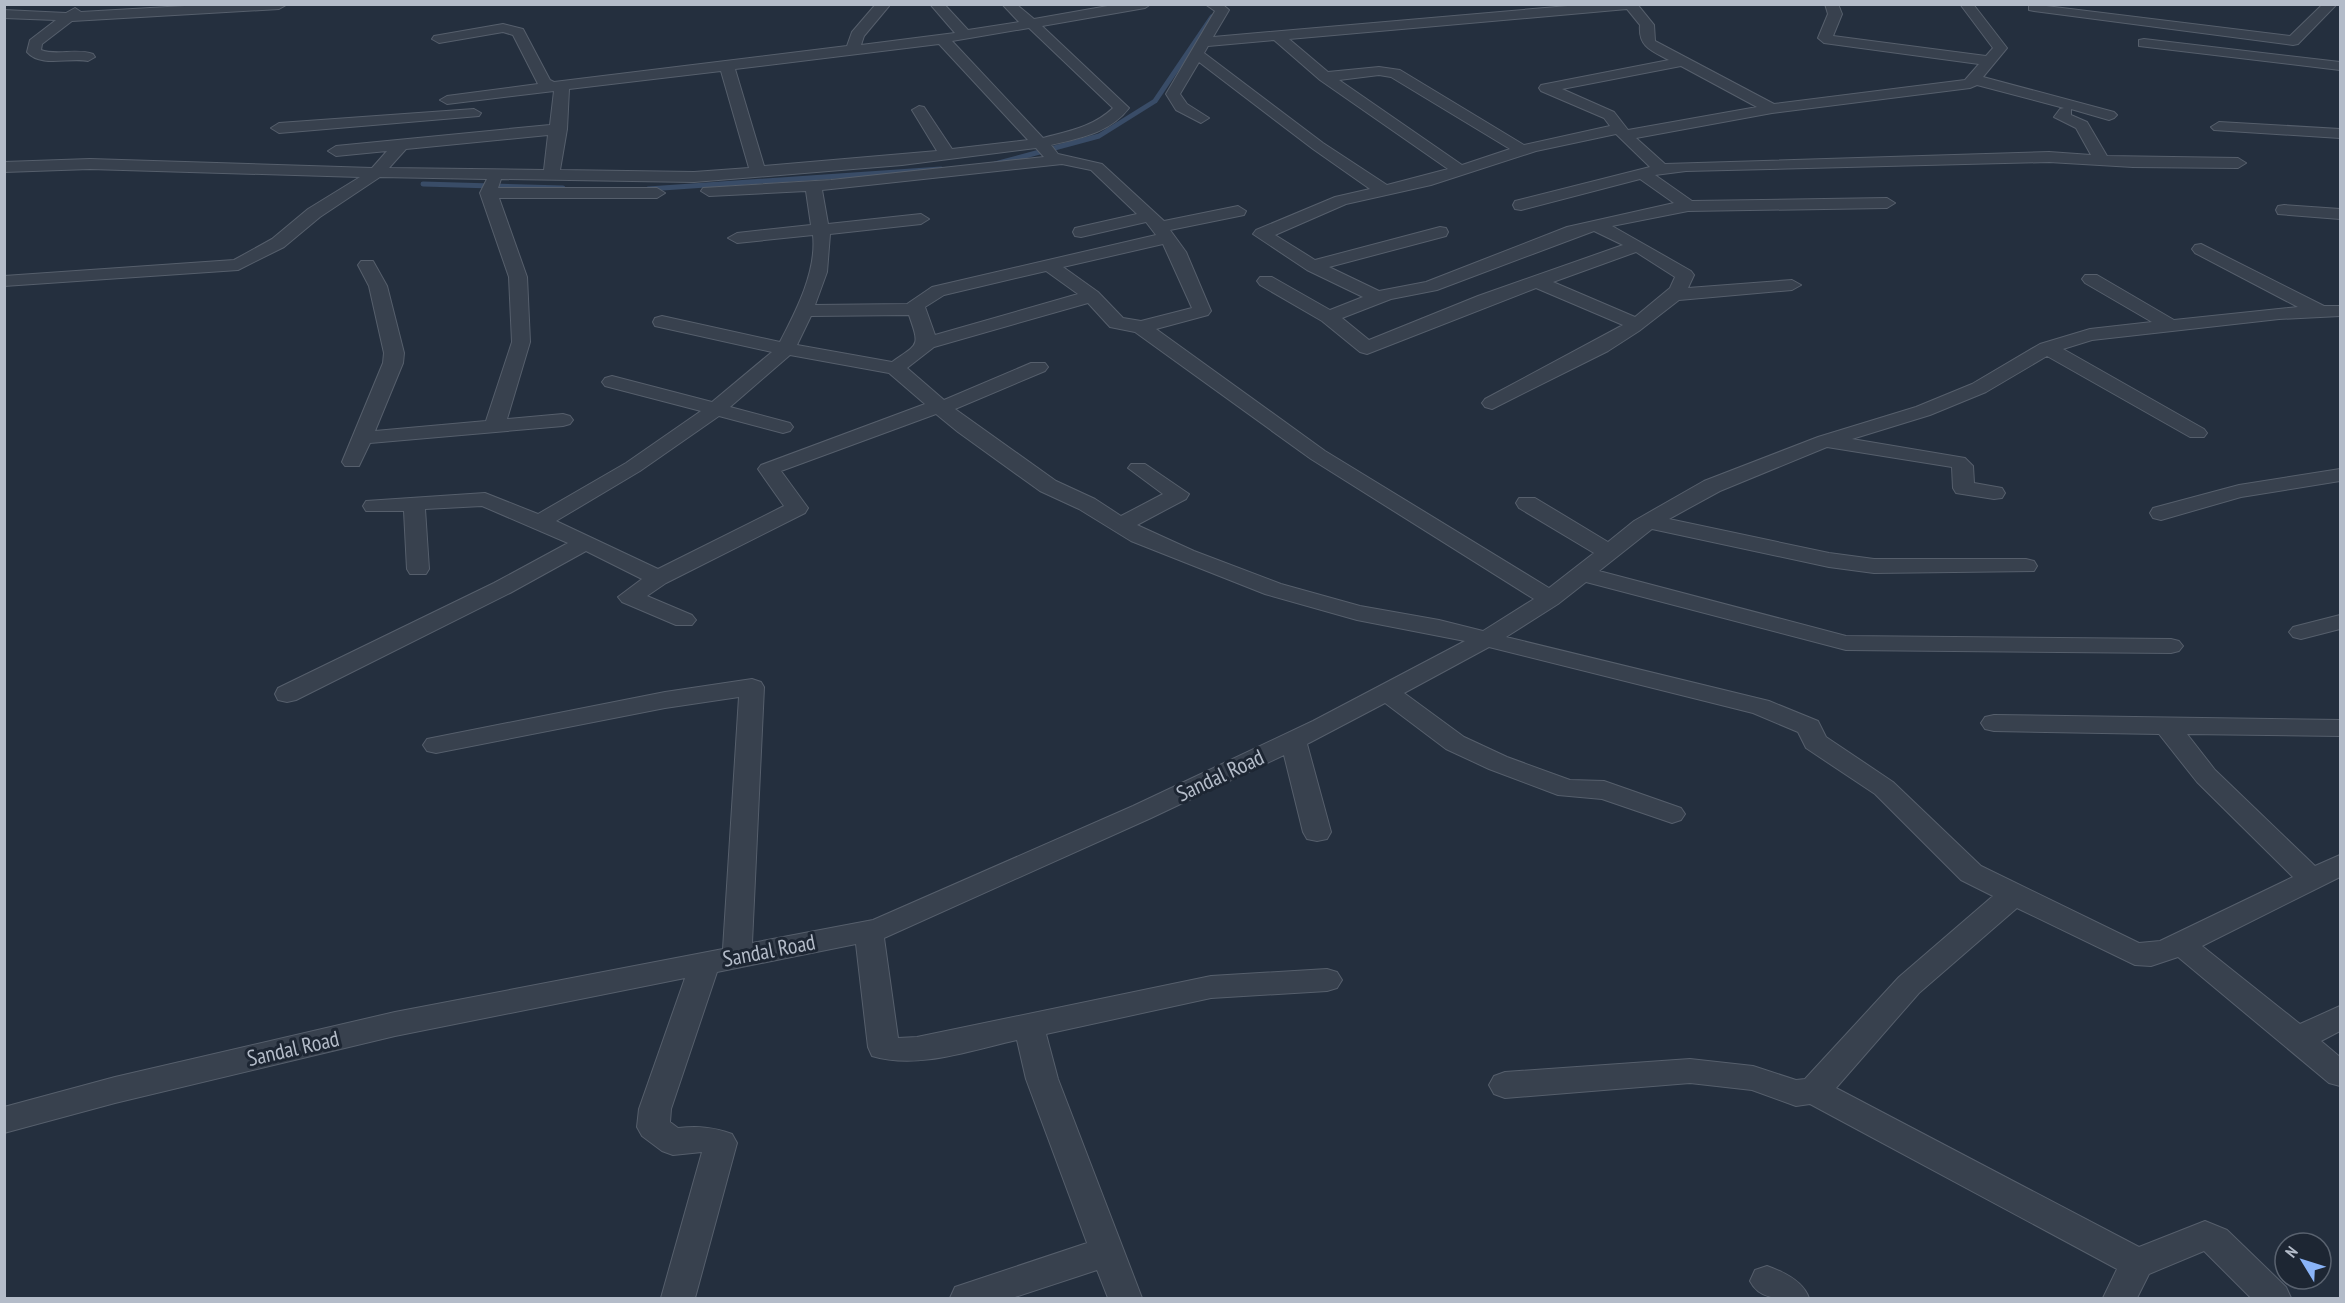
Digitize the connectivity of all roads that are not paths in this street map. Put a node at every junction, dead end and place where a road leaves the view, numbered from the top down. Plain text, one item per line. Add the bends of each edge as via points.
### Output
1 (88, 4) edge
2 (936, 4) edge
3 (1008, 4) edge
4 (1145, 4) edge
5 (1426, 4) edge
6 (1831, 4) edge
7 (1966, 4) edge
8 (2331, 4) edge
9 (279, 5) edge
10 (1630, 5) edge
11 (882, 6) edge
12 (1216, 7) edge
13 (2034, 7) dead end
14 (4, 14) edge
15 (68, 16) junction
16 (1029, 22) junction
17 (1435, 23) junction
18 (965, 34) junction
19 (1277, 35) junction
20 (439, 39) dead end
21 (942, 39) junction
22 (2144, 43) dead end
23 (1199, 47) junction
24 (2208, 50) junction
25 (853, 51) junction
26 (88, 57) dead end
27 (1685, 61) junction
28 (1989, 61) junction
29 (2231, 66) dead end
30 (2340, 66) edge
31 (727, 67) junction
32 (1325, 77) junction
33 (1973, 79) junction
34 (558, 92) junction
35 (447, 100) dead end
36 (534, 105) dead end
37 (2072, 107) junction
38 (1772, 109) junction
39 (495, 110) dead end
40 (919, 110) dead end
41 (2109, 115) dead end
42 (1201, 118) dead end
43 (2219, 127) dead end
44 (279, 128) dead end
45 (559, 129) junction
46 (1622, 132) junction
47 (2340, 134) edge
48 (400, 146) junction
49 (1522, 150) junction
50 (336, 151) dead end
51 (1049, 151) junction
52 (947, 154) junction
53 (2102, 160) junction
54 (2238, 163) dead end
55 (4, 167) edge
56 (1661, 169) junction
57 (1461, 171) junction
58 (758, 172) junction
59 (1643, 174) junction
60 (551, 176) junction
61 (369, 179) junction
62 (710, 184) junction
63 (493, 185) junction
64 (813, 186) junction
65 (1384, 192) junction
66 (1887, 203) dead end
67 (1521, 205) dead end
68 (1688, 206) junction
69 (2284, 210) dead end
70 (1238, 212) dead end
71 (2340, 214) edge
72 (921, 219) dead end
73 (1596, 225) junction
74 (1160, 227) junction
75 (821, 228) junction
76 (1081, 232) dead end
77 (1440, 232) dead end
78 (737, 238) dead end
79 (1638, 246) junction
80 (2201, 249) dead end
81 (367, 265) dead end
82 (1049, 265) junction
83 (1313, 266) junction
84 (2091, 279) dead end
85 (4, 281) edge
86 (1266, 281) dead end
87 (1536, 281) junction
88 (1792, 285) dead end
89 (1092, 296) junction
90 (1672, 296) junction
91 (1379, 298) junction
92 (916, 309) junction
93 (804, 311) junction
94 (2331, 311) edge
95 (1329, 317) junction
96 (662, 322) dead end
97 (1638, 324) junction
98 (2172, 326) junction
99 (1141, 327) junction
100 (925, 344) junction
101 (2047, 348) junction
102 (786, 349) junction
103 (896, 368) junction
104 (1038, 368) dead end
105 (612, 382) dead end
106 (1492, 403) dead end
107 (940, 407) junction
108 (714, 410) junction
109 (563, 420) dead end
110 (783, 427) dead end
111 (494, 428) junction
112 (2197, 433) dead end
113 (362, 438) junction
114 (1825, 441) junction
115 (352, 462) dead end
116 (1138, 468) dead end
117 (2340, 475) edge
118 (1994, 493) dead end
119 (414, 503) junction
120 (1527, 503) dead end
121 (374, 506) dead end
122 (2161, 513) dead end
123 (1650, 522) junction
124 (538, 523) junction
125 (1119, 526) junction
126 (586, 542) junction
127 (1608, 552) junction
128 (2026, 566) dead end
129 (418, 569) dead end
130 (1581, 574) junction
131 (658, 578) junction
132 (1550, 599) junction
133 (684, 620) dead end
134 (2340, 622) edge
135 (2301, 632) dead end
136 (1485, 640) junction
137 (2171, 646) dead end
138 (1386, 692) junction
139 (287, 694) dead end
140 (1994, 723) dead end
141 (2168, 726) junction
142 (2340, 728) edge
143 (1293, 740) junction
144 (436, 745) dead end
145 (1672, 814) dead end
146 (1317, 832) dead end
147 (2340, 865) edge
148 (2312, 879) junction
149 (2013, 895) junction
150 (869, 931) junction
151 (2181, 944) junction
152 (737, 957) junction
153 (705, 963) junction
154 (1327, 980) dead end
155 (2340, 1017) edge
156 (1029, 1024) junction
157 (2298, 1039) junction
158 (2340, 1074) edge
159 (1505, 1085) dead end
160 (1814, 1091) junction
161 (4, 1120) edge
162 (1107, 1252) junction
163 (2137, 1263) junction
164 (678, 1299) edge
165 (968, 1299) edge
166 (1125, 1299) edge
167 (2120, 1299) edge
168 (2274, 1299) edge

1 - 15 street
2 - 18 street
3 - 16 street
4 - 16 street
5 - 17 street
6 - 28 street via 1835,14 1825,38 1829,40
7 - 28 street via 2000,48
8 - 13 street via 2293,41
9 - 15 street
10 - 17 street
10 - 27 street via 1647,25 1650,44
11 - 25 street via 856,35
12 - 23 street
14 - 15 street
15 - 26 street via 35,43 34,52 42,56
16 - 18 street
16 - 51 street via 1122,108 1107,122
17 - 19 street
18 - 21 street
19 - 23 street
19 - 32 street
20 - 34 street via 512,29 518,32 544,83
21 - 25 street
21 - 51 street
22 - 24 street
23 - 42 street via 1173,94 1181,107
23 - 65 street via 1318,146
24 - 29 street
24 - 30 street
25 - 31 street
27 - 38 street
27 - 46 street via 1546,88 1609,115
28 - 33 street
31 - 34 street
31 - 58 street
32 - 49 street via 1395,72
32 - 57 street
33 - 37 street
33 - 38 street via 1970,84 1948,88
34 - 35 street
34 - 36 street
34 - 45 street
37 - 41 street
37 - 53 street via 2062,117 2080,122
38 - 46 street
39 - 44 street
40 - 52 street
43 - 47 street
45 - 48 street
45 - 60 street
46 - 49 street
46 - 56 street
48 - 50 street
48 - 61 street
49 - 57 street
51 - 52 street
51 - 64 street
51 - 74 street via 1096,167
52 - 58 street
53 - 54 street
53 - 56 street via 1929,158
55 - 61 street via 90,164
56 - 59 street
57 - 65 street
58 - 62 street
59 - 67 street
59 - 68 street
60 - 62 street via 662,178
60 - 63 street
61 - 63 street
61 - 85 street via 314,213 278,243 238,265
62 - 63 street via 622,194
62 - 64 street
63 - 111 street via 518,278 521,342
64 - 75 street
65 - 83 street via 1341,200 1262,234
66 - 68 street
68 - 73 street
69 - 71 street
70 - 74 street
72 - 75 street
73 - 79 street
73 - 91 street via 1431,286
74 - 76 street
74 - 82 street
74 - 99 street via 1202,311
75 - 78 street
75 - 93 street via 818,273
77 - 83 street
79 - 87 street
79 - 90 street via 1685,275 1683,286
80 - 94 street
81 - 113 street via 378,286 394,353
82 - 89 street
82 - 92 street via 938,291 915,305
83 - 91 street
84 - 98 street
86 - 95 street
87 - 95 street via 1367,348
87 - 97 street
88 - 90 street
89 - 99 street via 1117,323
89 - 100 street
90 - 97 street
91 - 95 street
92 - 93 street
92 - 100 street
93 - 102 street
94 - 98 street, Sandal Road
96 - 102 street
97 - 106 street
98 - 101 street, Sandal Road via 2090,335
99 - 132 street via 1318,455
100 - 103 street
101 - 112 street
101 - 114 street, Sandal Road via 1978,388 1923,411
102 - 103 street
102 - 108 street
103 - 107 street
104 - 107 street
105 - 108 street
107 - 125 street via 1048,486 1087,504
107 - 131 street via 768,469 797,508
108 - 110 street
108 - 124 street via 633,467
109 - 111 street
111 - 113 street
113 - 115 street
114 - 118 street via 1958,462 1963,466 1964,488
114 - 123 street, Sandal Road via 1712,486
116 - 125 street via 1178,494
117 - 122 street via 2239,491
119 - 121 street
119 - 124 street via 485,500
119 - 129 street
120 - 127 street
123 - 127 street, Sandal Road
123 - 128 street via 1874,566
124 - 126 street
125 - 136 street via 1273,589 1357,613 1439,627
126 - 131 street
126 - 139 street
127 - 130 street, Sandal Road
130 - 132 street, Sandal Road
130 - 137 street via 1846,643
131 - 133 street via 630,597
132 - 136 street, Sandal Road
134 - 135 street
136 - 138 street, Sandal Road
136 - 149 street via 1760,707 1809,727 1815,742 1884,788 1971,873
138 - 143 street, Sandal Road
138 - 145 street via 1455,743 1498,763 1567,789 1604,790
140 - 141 street
141 - 142 street
141 - 148 street via 2206,776
143 - 146 street
143 - 150 street, Sandal Road via 1142,812
144 - 152 street via 752,687
147 - 148 street
148 - 151 street
149 - 151 street via 2135,954 2151,954
149 - 160 street via 1909,985
150 - 152 street, Sandal Road
150 - 156 street via 884,1047 917,1049
151 - 157 street
152 - 153 street, Sandal Road
153 - 161 street, Sandal Road via 395,1024
153 - 164 street via 655,1109 653,1127 673,1142 704,1139 721,1143
154 - 156 street via 1211,987
155 - 157 street
156 - 162 street via 1042,1079
157 - 158 street
159 - 160 street via 1690,1071 1753,1078 1796,1093
160 - 163 street
162 - 165 street
162 - 166 street
163 - 167 street
163 - 168 street via 2205,1236 2215,1240

